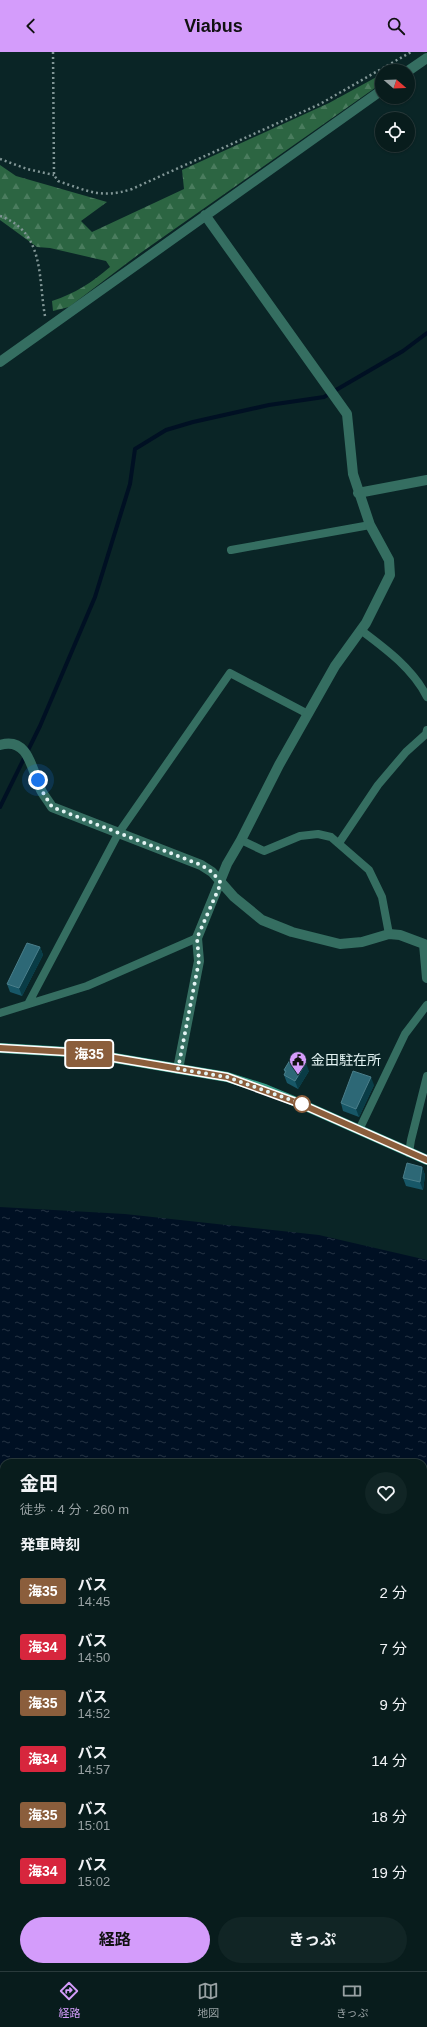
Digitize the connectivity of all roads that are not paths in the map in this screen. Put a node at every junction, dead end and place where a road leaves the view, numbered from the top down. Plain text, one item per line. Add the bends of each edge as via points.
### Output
1 (427, 58) edge
2 (415, 66) edge
3 (375, 95) edge
4 (205, 215) junction
5 (0, 362) edge
6 (427, 480) edge
7 (358, 493) junction
8 (370, 525) junction
9 (231, 550) dead end
10 (362, 631) junction
11 (427, 696) edge
12 (308, 714) junction
13 (427, 730) edge
14 (0, 745) edge
15 (118, 834) junction
16 (242, 840) junction
17 (339, 843) junction
18 (221, 883) junction
19 (389, 934) junction
20 (197, 938) junction
21 (425, 942) edge
22 (427, 978) edge
23 (28, 1004) junction
24 (427, 1005) edge
25 (0, 1013) edge
26 (0, 1048) edge
27 (178, 1069) junction
28 (427, 1076) edge
29 (359, 1130) junction
30 (409, 1153) junction
31 (427, 1160) edge

1 - 2 street
3 - 4 street
4 - 5 street
4 - 7 street via 347,414 353,474
6 - 7 street
7 - 8 street
8 - 9 lane
8 - 10 street via 389,560 390,575
10 - 11 lane via 406,668
10 - 12 street via 335,666
12 - 15 lane via 230,672
12 - 16 street via 279,764
13 - 17 lane via 378,785
14 - 15 street via 16,744 30,757 42,791 52,807
15 - 18 street via 201,865 212,872
15 - 23 lane
16 - 17 lane via 264,851 300,836 318,834 331,837
16 - 18 street via 227,864
17 - 19 lane via 369,870 382,897
18 - 19 street via 262,920 292,932 340,944 362,942
18 - 20 street
19 - 21 street
20 - 23 lane via 87,986
20 - 27 street via 199,961
21 - 22 street
23 - 25 lane
24 - 29 lane via 405,1034
26 - 27 main road via 85,1053
27 - 29 main road via 227,1077 265,1089
28 - 30 lane
29 - 30 main road
30 - 31 main road

